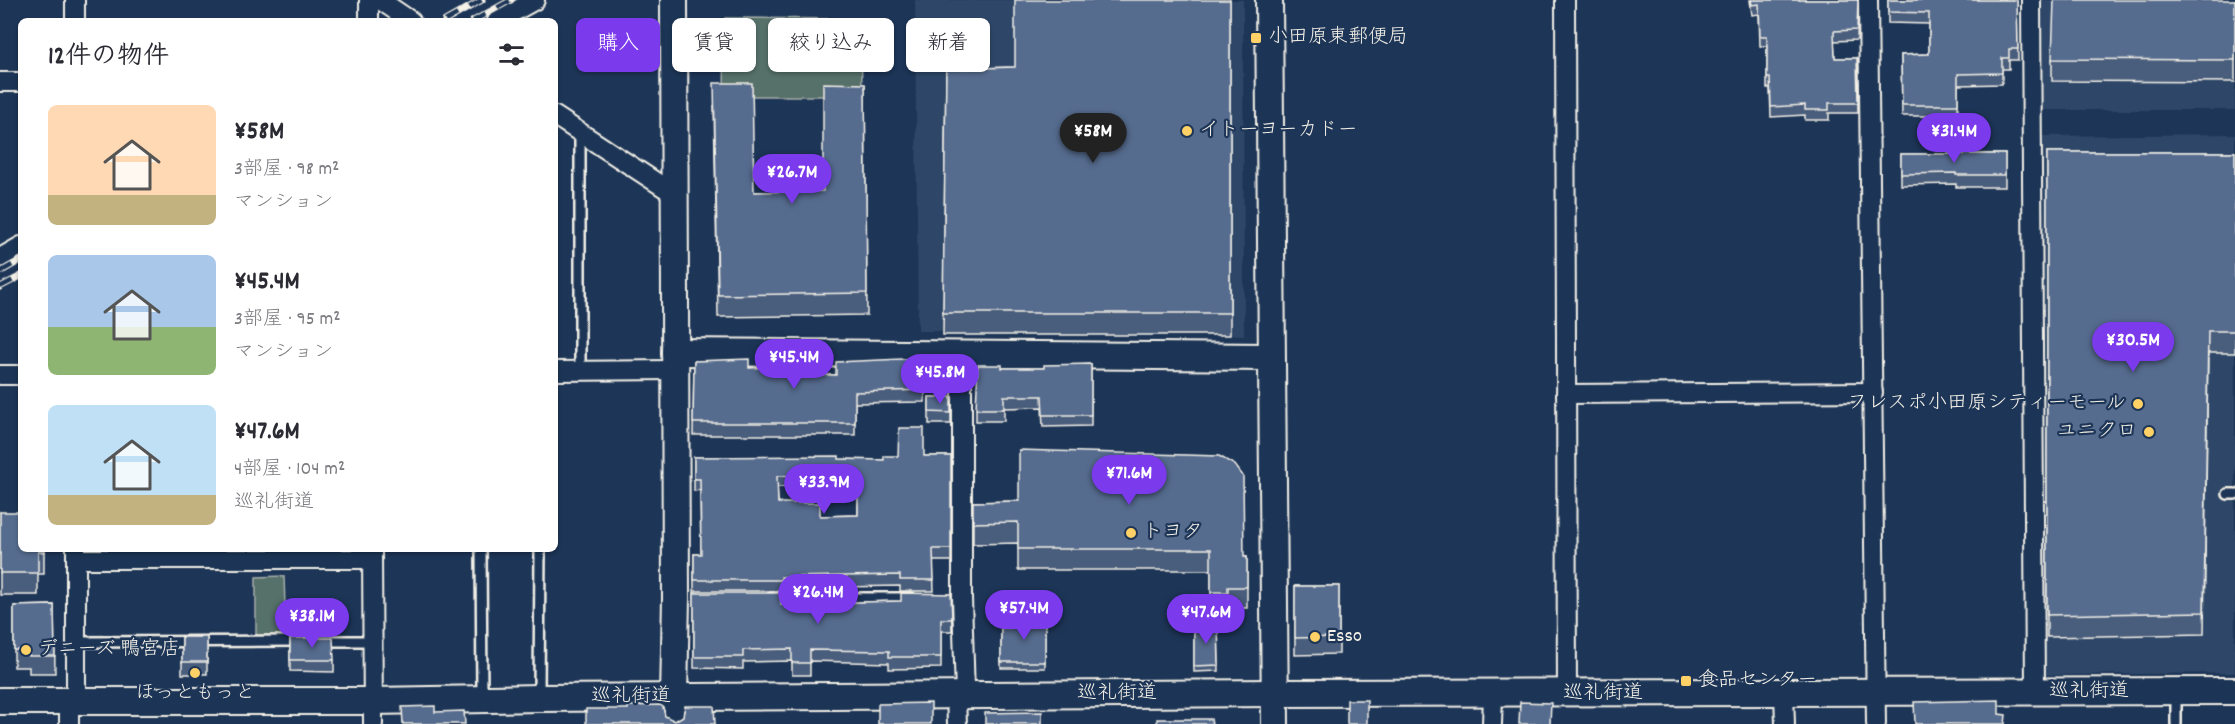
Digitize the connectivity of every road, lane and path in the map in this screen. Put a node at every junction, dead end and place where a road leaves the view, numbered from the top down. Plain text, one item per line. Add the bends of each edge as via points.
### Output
1 (75, 0) edge
2 (369, 0) edge
3 (380, 0) edge
4 (535, 0) edge
5 (674, 0) edge
6 (1269, 0) edge
7 (1565, 0) edge
8 (1868, 0) edge
9 (2031, 0) edge
10 (75, 18) edge
11 (369, 18) edge
12 (407, 18) edge
13 (502, 18) edge
14 (0, 82) edge
15 (18, 82) edge
16 (558, 118) edge
17 (580, 132) junction
18 (674, 194) junction
19 (18, 248) edge
20 (0, 258) edge
21 (962, 355) junction
22 (1270, 357) junction
23 (675, 361) junction
24 (558, 371) edge
25 (580, 371) junction
26 (0, 375) edge
27 (18, 375) edge
28 (1873, 392) junction
29 (1566, 394) junction
30 (481, 552) edge
31 (540, 552) edge
32 (76, 554) edge
33 (372, 554) edge
34 (759, 598) edge
35 (927, 598) edge
36 (372, 640) junction
37 (76, 642) junction
38 (2176, 691) junction
39 (2235, 691) edge
40 (1877, 692) junction
41 (2035, 692) junction
42 (1275, 693) junction
43 (1785, 693) junction
44 (1493, 694) junction
45 (1567, 694) junction
46 (961, 695) junction
47 (674, 697) junction
48 (539, 698) junction
49 (482, 699) junction
50 (0, 701) edge
51 (71, 709) edge
52 (373, 712) edge
53 (674, 724) edge
54 (957, 724) edge
55 (1275, 724) edge
56 (1492, 724) edge
57 (1785, 724) edge
58 (1876, 724) edge
59 (2176, 724) edge

1 - 10 street
2 - 11 street
3 - 12 street
4 - 13 street
5 - 18 street
6 - 22 street
7 - 29 street
8 - 28 street
9 - 41 street
14 - 15 street
16 - 17 street
17 - 18 street
17 - 25 lane
18 - 23 street
19 - 20 street
21 - 22 street
21 - 23 street
21 - 46 street via 956,598
22 - 42 street
23 - 25 street
23 - 47 street via 682,598
24 - 25 street
26 - 27 street
28 - 29 street
28 - 40 street
29 - 45 street
30 - 49 lane
31 - 48 lane
32 - 33 street
32 - 37 street
33 - 36 street
34 - 35 lane
36 - 37 lane
36 - 52 street
37 - 51 street
38 - 39 street, 巡礼街道
38 - 41 street, 巡礼街道
38 - 59 lane
40 - 41 street, 巡礼街道
40 - 43 street, 巡礼街道
40 - 58 street
42 - 44 street, 巡礼街道
42 - 46 street, 巡礼街道
42 - 55 street
43 - 45 street, 巡礼街道
43 - 57 street
44 - 45 street, 巡礼街道
44 - 56 street
46 - 47 street, 巡礼街道
46 - 54 street
47 - 48 street, 巡礼街道
47 - 53 street
48 - 49 street, 巡礼街道
49 - 52 street, 巡礼街道
50 - 51 street, 巡礼街道
51 - 52 street, 巡礼街道

